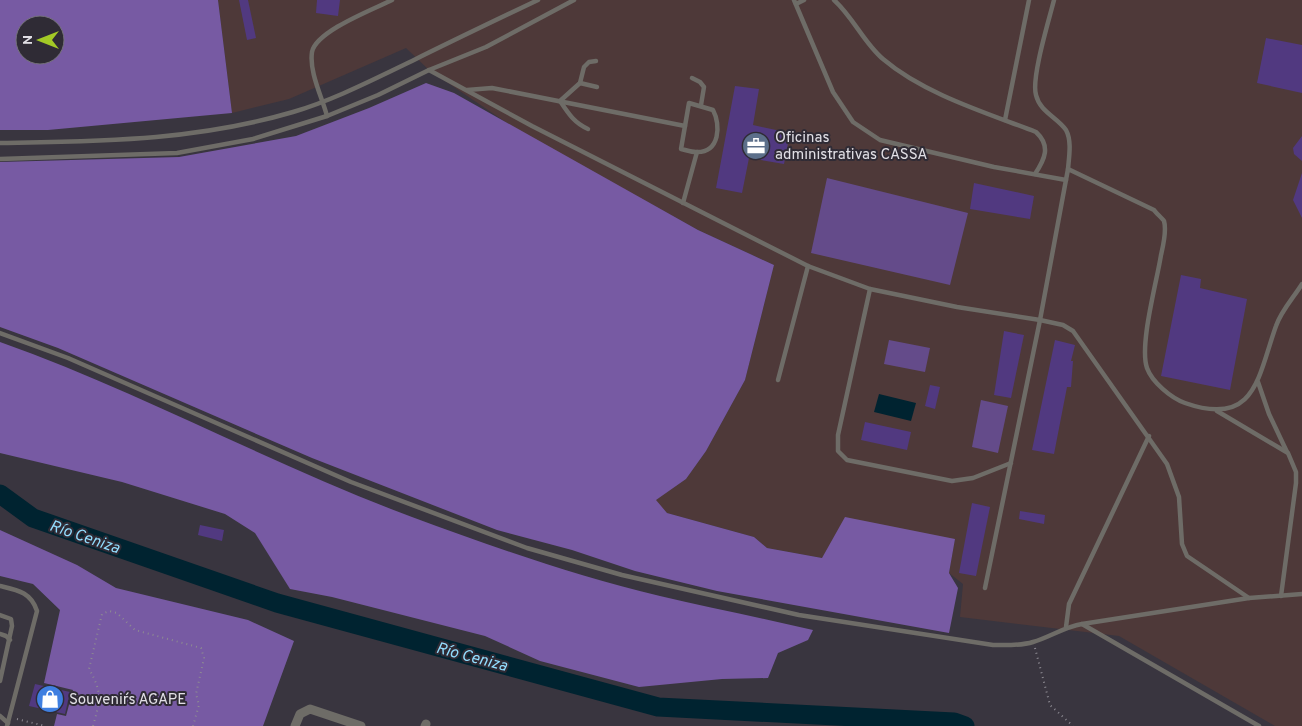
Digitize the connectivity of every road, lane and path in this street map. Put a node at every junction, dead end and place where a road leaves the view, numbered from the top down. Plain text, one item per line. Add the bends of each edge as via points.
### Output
1 (392, 0) edge
2 (538, 0) edge
3 (574, 0) edge
4 (804, 0) edge
5 (835, 0) edge
6 (1029, 0) edge
7 (1054, 0) edge
8 (795, 2) edge
9 (596, 61) dead end
10 (429, 70) junction
11 (692, 78) dead end
12 (580, 84) junction
13 (597, 87) dead end
14 (467, 90) junction
15 (323, 101) junction
16 (560, 101) junction
17 (701, 105) junction
18 (327, 116) junction
19 (1005, 120) junction
20 (685, 126) junction
21 (588, 129) dead end
22 (0, 142) edge
23 (697, 152) junction
24 (0, 159) edge
25 (1068, 169) junction
26 (1036, 174) junction
27 (1066, 180) junction
28 (683, 203) junction
29 (808, 266) junction
30 (1302, 284) edge
31 (870, 290) junction
32 (1040, 320) junction
33 (0, 333) edge
34 (778, 380) dead end
35 (1258, 382) junction
36 (1216, 411) junction
37 (1148, 436) junction
38 (1288, 453) junction
39 (1011, 463) junction
40 (0, 586) edge
41 (985, 588) dead end
42 (1302, 594) edge
43 (1281, 596) junction
44 (1249, 598) junction
45 (0, 615) edge
46 (1082, 624) junction
47 (1066, 627) junction
48 (0, 634) edge
49 (10, 640) junction
50 (1033, 642) junction
51 (0, 681) edge
52 (0, 716) edge
53 (10, 717) junction
54 (8, 725) edge
55 (46, 726) edge
56 (94, 726) edge
57 (193, 726) edge
58 (294, 726) edge
59 (360, 726) edge
60 (1073, 726) edge
61 (1259, 726) edge

1 - 15 lane via 340,25 315,45 312,59
2 - 15 lane
3 - 10 lane via 486,47
4 - 8 lane
5 - 19 lane via 882,59 905,75 954,100
6 - 19 lane
7 - 25 lane via 1036,79 1036,95 1042,107 1066,131 1070,145
8 - 26 lane via 833,92 852,122 880,140
9 - 12 lane via 584,67
10 - 14 lane
10 - 18 lane
11 - 17 lane via 704,87
12 - 13 lane
12 - 16 lane
14 - 16 lane via 492,88
14 - 28 lane
15 - 18 lane
15 - 22 lane via 250,124 181,136 138,140
16 - 20 lane
16 - 21 lane via 570,117
17 - 20 lane via 689,103
17 - 23 lane via 713,110 718,119 718,131 715,142 707,150
18 - 24 lane via 253,139 177,152
19 - 26 lane via 1036,132 1044,139 1044,160
20 - 23 lane via 681,149
23 - 28 lane
25 - 27 lane
25 - 36 lane via 1154,210 1164,221 1164,240 1145,350 1147,368 1157,384 1183,403
26 - 27 lane
27 - 32 lane
28 - 29 lane
29 - 31 lane
29 - 34 lane
30 - 35 lane via 1276,323
31 - 32 lane
31 - 39 lane via 838,434 838,451 847,460 952,481 973,478
32 - 37 lane via 1074,331
32 - 39 lane
33 - 50 lane via 68,358 351,482 527,548 622,575 799,615 993,645
35 - 36 lane via 1241,401
35 - 38 lane
36 - 38 lane
37 - 44 lane via 1174,480 1179,497 1182,544 1187,556
37 - 47 lane via 1069,604
38 - 43 lane via 1296,472 1296,483
39 - 41 lane
40 - 53 lane via 28,595 37,611
42 - 43 lane
43 - 44 lane
44 - 46 lane
45 - 49 lane via 10,619
46 - 47 lane
46 - 61 lane
47 - 50 lane
48 - 49 lane
49 - 51 lane
50 - 60 path via 1050,705
52 - 54 lane
53 - 54 lane
53 - 55 path
56 - 57 path via 100,700 99,685 90,669 102,614 109,611 117,613 135,630 201,648 204,658 196,694 199,705
58 - 59 street via 300,714 310,709

